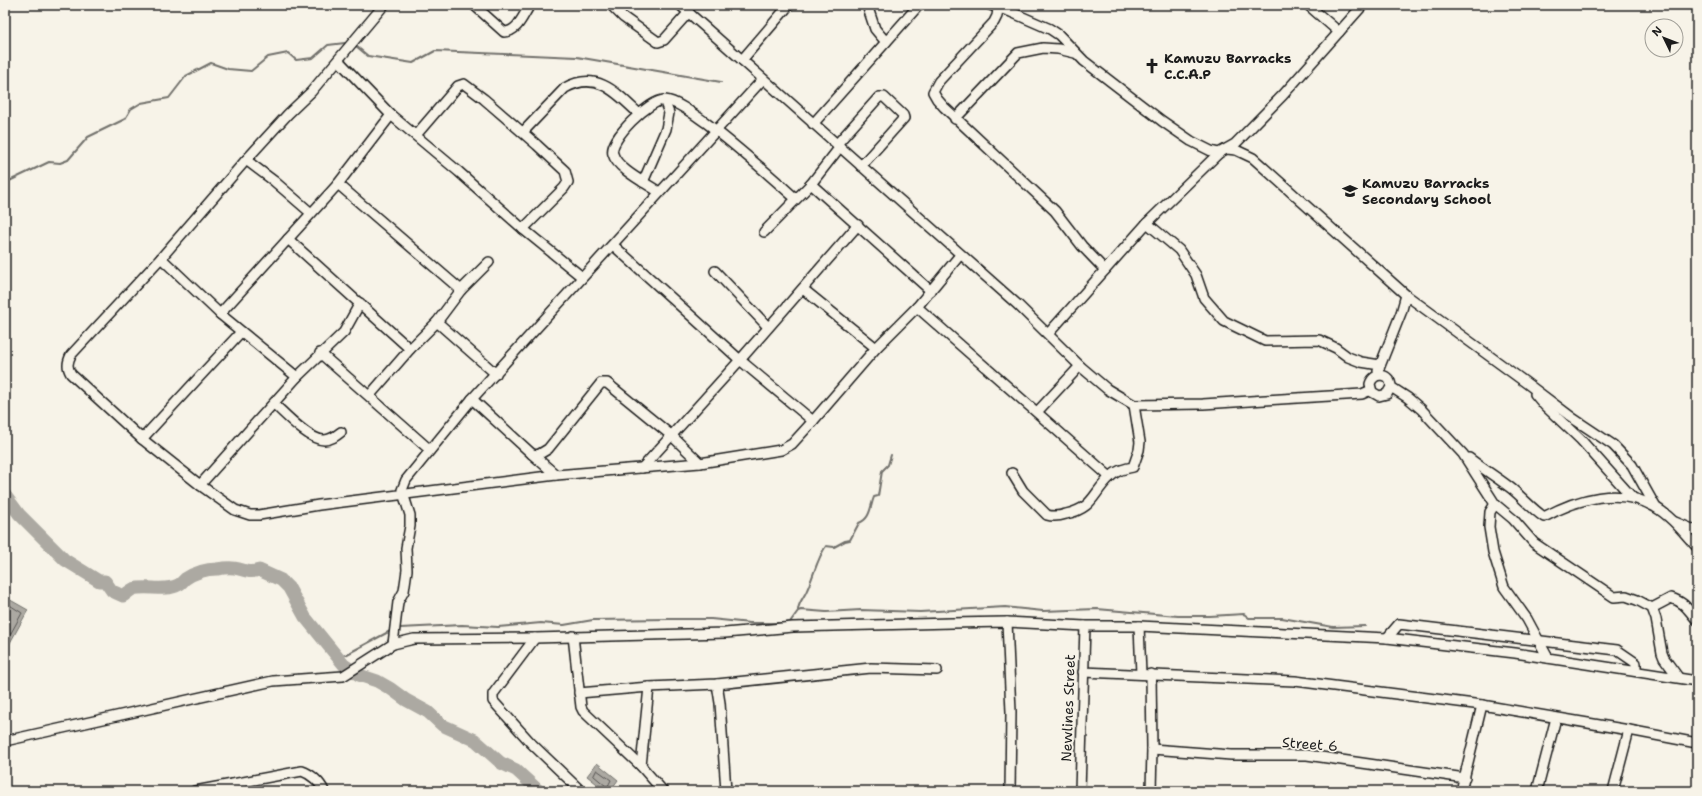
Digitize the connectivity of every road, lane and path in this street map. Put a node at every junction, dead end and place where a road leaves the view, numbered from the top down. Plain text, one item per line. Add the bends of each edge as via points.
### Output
1 (384, 5) edge
2 (474, 5) edge
3 (530, 5) edge
4 (611, 5) edge
5 (680, 5) edge
6 (789, 5) edge
7 (867, 5) edge
8 (918, 5) edge
9 (1308, 5) edge
10 (1363, 5) edge
11 (994, 7) edge
12 (688, 12) junction
13 (1339, 32) junction
14 (886, 42) junction
15 (1075, 53) junction
16 (339, 60) junction
17 (742, 60) junction
18 (762, 79) junction
19 (664, 100) junction
20 (639, 114) junction
21 (391, 116) junction
22 (955, 119) junction
23 (813, 124) junction
24 (716, 131) junction
25 (523, 132) junction
26 (416, 135) junction
27 (838, 146) junction
28 (1223, 151) junction
29 (246, 160) junction
30 (861, 166) junction
31 (643, 182) junction
32 (338, 184) junction
33 (811, 184) junction
34 (659, 192) junction
35 (795, 198) junction
36 (311, 213) junction
37 (1147, 223) junction
38 (858, 225) junction
39 (523, 229) junction
40 (764, 232) dead end
41 (288, 239) junction
42 (613, 245) junction
43 (960, 255) junction
44 (161, 258) junction
45 (489, 262) dead end
46 (1106, 270) junction
47 (715, 271) dead end
48 (582, 277) junction
49 (803, 289) junction
50 (461, 290) junction
51 (931, 290) junction
52 (1406, 295) junction
53 (360, 303) junction
54 (917, 307) junction
55 (220, 314) junction
56 (437, 322) junction
57 (768, 328) junction
58 (241, 332) junction
59 (1048, 334) junction
60 (876, 348) junction
61 (410, 349) junction
62 (320, 353) junction
63 (740, 360) junction
64 (1380, 365) junction
65 (1080, 366) junction
66 (496, 374) junction
67 (1376, 376) junction
68 (297, 377) junction
69 (1526, 382) junction
70 (1391, 387) junction
71 (1371, 390) junction
72 (370, 395) junction
73 (472, 399) junction
74 (274, 404) junction
75 (1134, 405) junction
76 (1037, 412) junction
77 (813, 421) junction
78 (341, 432) dead end
79 (672, 436) junction
80 (142, 439) junction
81 (430, 450) junction
82 (532, 454) junction
83 (1463, 454) junction
84 (700, 463) junction
85 (642, 468) junction
86 (1012, 473) dead end
87 (556, 475) junction
88 (1110, 477) junction
89 (200, 485) junction
90 (404, 496) junction
91 (1632, 497) junction
92 (1495, 504) junction
93 (1655, 506) junction
94 (1672, 521) junction
95 (1697, 531) edge
96 (1697, 547) edge
97 (1652, 608) junction
98 (1697, 620) edge
99 (1007, 622) junction
100 (1085, 626) junction
101 (1139, 626) junction
102 (572, 636) junction
103 (535, 638) junction
104 (1387, 638) junction
105 (1538, 640) junction
106 (393, 644) junction
107 (1548, 658) junction
108 (937, 670) dead end
109 (1636, 671) junction
110 (1083, 672) junction
111 (1146, 674) junction
112 (1678, 677) junction
113 (1697, 681) edge
114 (717, 684) junction
115 (649, 687) junction
116 (579, 693) junction
117 (1482, 705) junction
118 (1556, 718) junction
119 (1629, 730) junction
120 (5, 742) edge
121 (1697, 743) edge
122 (1152, 749) junction
123 (641, 766) junction
124 (1465, 778) junction
125 (195, 791) edge
126 (324, 791) edge
127 (581, 791) edge
128 (664, 791) edge
129 (726, 791) edge
130 (1010, 791) edge
131 (1080, 791) edge
132 (1150, 791) edge
133 (1461, 791) edge
134 (1537, 791) edge
135 (1613, 791) edge

1 - 16 street
2 - 3 street via 504,32 514,29
4 - 12 street via 623,17 658,42 664,40
5 - 12 street
6 - 17 street
7 - 14 street via 875,29
8 - 14 street
9 - 13 street
10 - 13 street
11 - 15 street via 1050,29
11 - 22 street via 998,16 994,22 934,88 936,99
12 - 17 street
13 - 28 street via 1283,95 1235,144
14 - 23 street
15 - 22 street via 1043,48 1018,53
15 - 28 street via 1177,131 1203,147
16 - 21 street
16 - 29 street
17 - 18 street
18 - 23 street
18 - 24 street
19 - 20 street via 652,104
19 - 24 street via 680,106
19 - 31 street via 669,113 666,129
20 - 25 street via 610,87 584,82 565,88
20 - 31 street via 613,146 612,153 628,172
21 - 26 street
21 - 32 street
22 - 46 street via 1055,211 1082,246
23 - 27 street
24 - 34 street
24 - 35 street
25 - 26 street via 464,84 458,86
25 - 39 street via 564,171 568,182
26 - 39 street
27 - 30 street
27 - 30 street via 879,97 884,97 904,118
27 - 33 street
28 - 37 street
28 - 52 street via 1236,150 1253,158
29 - 36 street
29 - 44 street
30 - 43 street
31 - 34 street
32 - 36 street
32 - 50 street
33 - 35 street
33 - 38 street
34 - 42 street
35 - 40 street
36 - 41 street
37 - 46 street
37 - 64 street via 1179,250 1196,275 1204,298 1224,321 1265,342 1319,340 1348,357
38 - 49 street
38 - 51 street
39 - 48 street
41 - 53 street
41 - 55 street
42 - 48 street
42 - 63 street
43 - 51 street
43 - 59 street
44 - 55 street
44 - 80 street via 71,355 68,362 71,374
45 - 50 street
46 - 59 street
47 - 57 street
48 - 66 street
49 - 57 street
49 - 60 street
50 - 56 street
51 - 54 street
52 - 64 street
52 - 69 street
53 - 61 street
53 - 62 street via 344,332
54 - 60 street
54 - 76 street
55 - 58 street
56 - 61 street
56 - 66 street
57 - 63 street
58 - 68 street
58 - 80 street
59 - 65 street
60 - 77 street
61 - 72 street
62 - 68 street
62 - 72 street
63 - 77 street
63 - 79 street
64 - 67 street
65 - 75 street via 1107,389
65 - 76 street
66 - 73 street
67 - 70 street via 1387,377
67 - 71 street via 1371,382
68 - 74 street
69 - 91 street via 1545,406 1581,440
69 - 93 street via 1613,445 1632,465
70 - 71 street via 1387,394 1382,396 1374,394
70 - 83 street via 1421,409
71 - 75 street via 1362,394
72 - 81 street
73 - 81 street
73 - 82 street
74 - 78 street via 314,438 332,439
74 - 89 street
75 - 88 street via 1139,450 1133,467 1120,469
76 - 88 street
77 - 84 street via 792,444 781,450
79 - 82 street via 604,382 600,383 548,449 538,455
79 - 84 street
79 - 85 street
80 - 89 street
81 - 90 street via 404,485
82 - 87 street
83 - 91 street via 1510,487 1544,517 1594,497
83 - 92 street
84 - 85 street
85 - 87 street
86 - 88 street via 1023,491 1047,515 1052,516 1082,510
87 - 90 street
89 - 90 street via 235,510 250,515
90 - 106 street via 410,515 406,548 407,570 404,590 398,602
91 - 93 street
92 - 97 street via 1513,519 1534,543 1614,597 1626,596
92 - 105 street via 1490,512 1489,527 1493,552 1504,587 1527,619
93 - 94 street
94 - 95 street
94 - 96 street
97 - 98 street via 1671,598 1687,606
97 - 112 street via 1662,653
99 - 100 street
99 - 102 street
99 - 130 street via 1011,712
100 - 101 street
100 - 110 street, Newlines Street
101 - 104 street
101 - 111 street
102 - 103 street
102 - 116 street
103 - 106 street via 414,639
103 - 127 street via 493,694 493,700 531,743
104 - 105 street via 1399,624
104 - 107 street
105 - 107 street
105 - 109 street via 1617,650 1636,663
106 - 120 street via 343,676 274,681
107 - 109 street
108 - 114 street via 871,668
109 - 112 street
110 - 111 street
110 - 131 street, Newlines Street
111 - 117 street via 1295,681
111 - 122 street
112 - 113 street
114 - 115 street
114 - 129 street
115 - 116 street
115 - 123 street
116 - 123 street via 583,711
117 - 118 street
117 - 124 street
118 - 119 street
118 - 134 street
119 - 121 street
119 - 135 street
122 - 124 street, Street 6 via 1231,755 1307,756
122 - 132 street
123 - 128 street
124 - 133 street
125 - 126 street via 302,771 315,779

